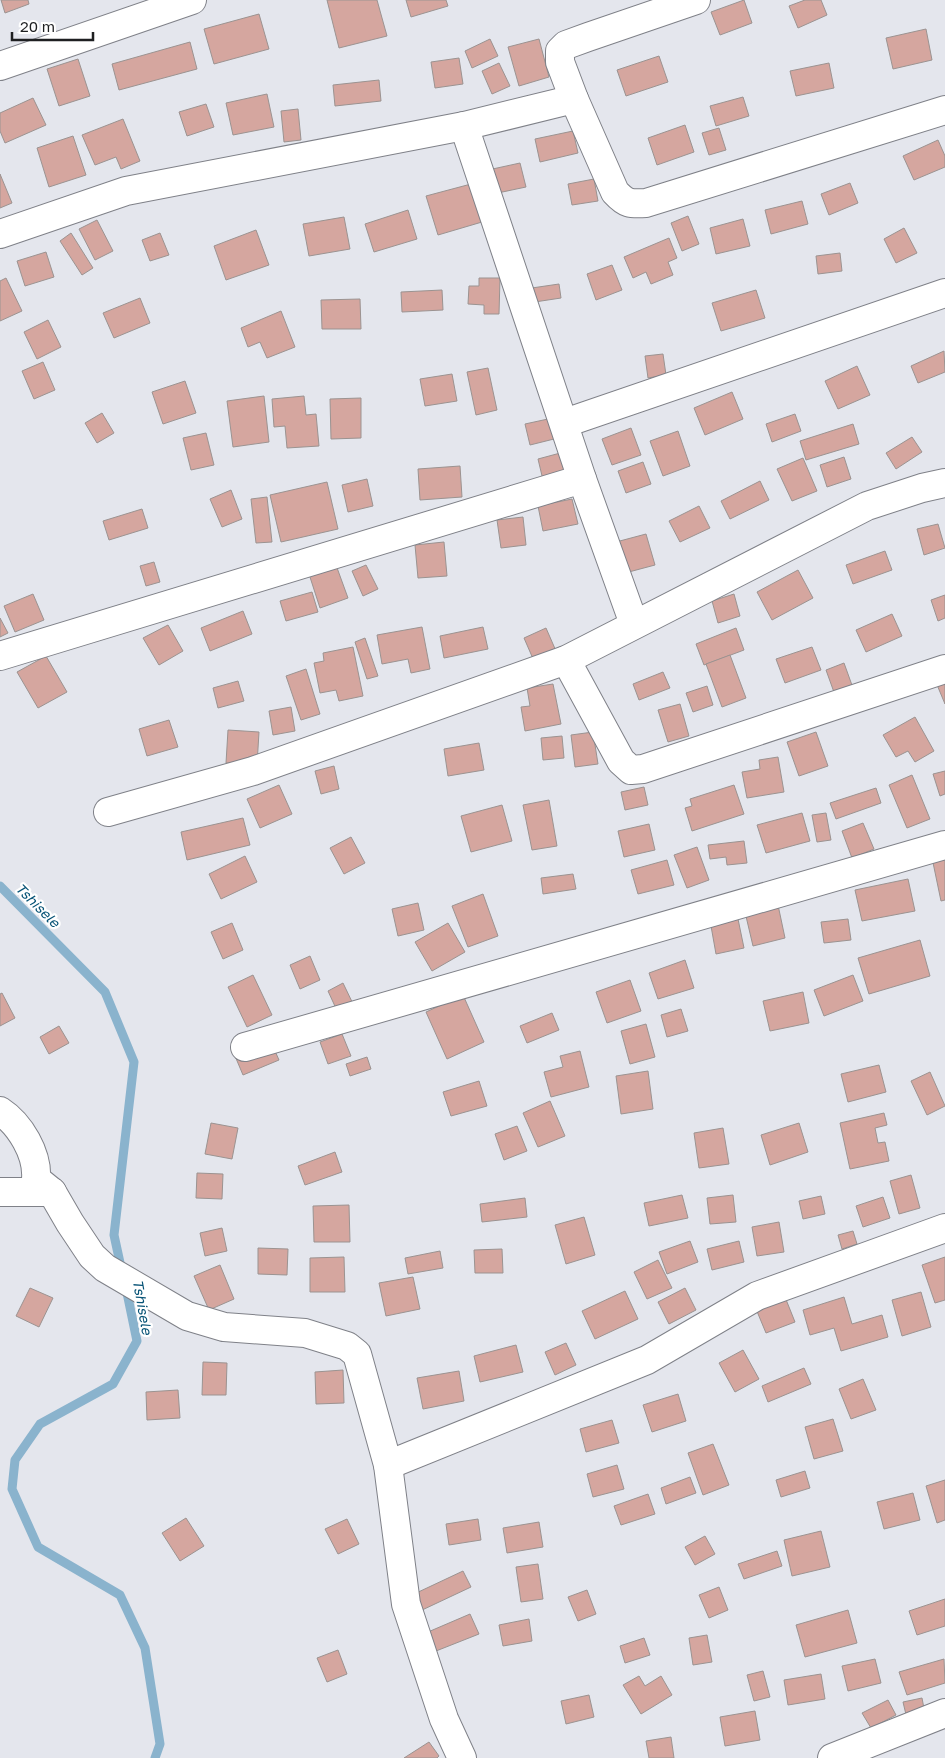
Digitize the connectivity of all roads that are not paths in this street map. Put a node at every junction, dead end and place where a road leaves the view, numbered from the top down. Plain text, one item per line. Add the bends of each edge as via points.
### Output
1 (192, 0) edge
2 (696, 0) edge
3 (0, 66) edge
4 (574, 99) junction
5 (945, 110) edge
6 (464, 126) junction
7 (0, 234) edge
8 (945, 293) edge
9 (565, 423) junction
10 (582, 479) junction
11 (945, 483) edge
12 (634, 624) junction
13 (0, 656) edge
14 (566, 660) junction
15 (945, 669) edge
16 (108, 812) dead end
17 (945, 845) edge
18 (245, 1047) dead end
19 (0, 1111) edge
20 (0, 1192) edge
21 (52, 1192) junction
22 (945, 1228) edge
23 (388, 1465) junction
24 (945, 1713) edge
25 (462, 1758) edge
26 (832, 1758) edge

1 - 3 street
2 - 4 street via 566,45 560,50 560,62
4 - 5 street via 615,192 630,204 646,203
4 - 6 street
6 - 7 street via 126,191
6 - 9 street
8 - 9 street
9 - 10 street
10 - 12 street
10 - 13 street
11 - 12 street via 867,506
12 - 14 street
14 - 15 street via 620,761 631,770 644,770
14 - 16 street via 253,771
17 - 18 street
19 - 21 street via 8,1116 25,1139 37,1170 36,1179
20 - 21 street
21 - 23 street via 92,1256 106,1268 187,1316 224,1327 305,1333 348,1346 357,1354
22 - 23 street via 757,1296 647,1360
23 - 25 street via 406,1604 444,1719
24 - 26 street

